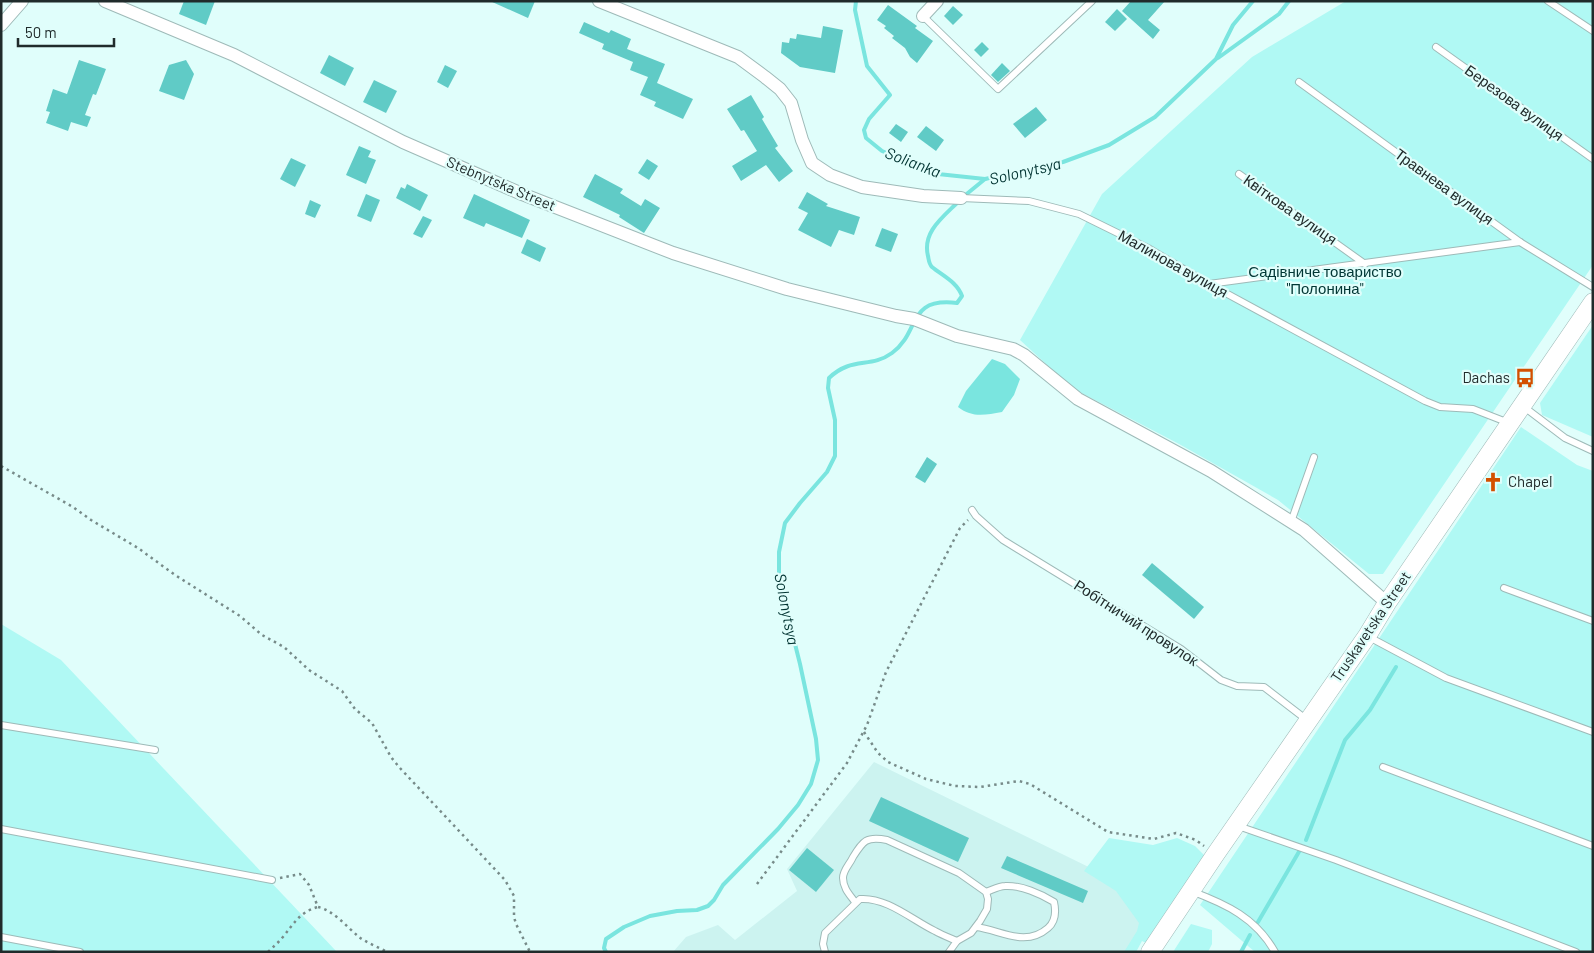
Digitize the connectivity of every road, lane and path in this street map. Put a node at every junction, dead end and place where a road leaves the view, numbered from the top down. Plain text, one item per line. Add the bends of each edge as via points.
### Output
1 (22, 1) edge
2 (106, 1) edge
3 (599, 1) edge
4 (936, 1) edge
5 (1092, 1) edge
6 (1548, 1) edge
7 (923, 16) joint
8 (1, 25) edge
9 (1593, 31) edge
10 (1436, 47) dead end
11 (1299, 82) dead end
12 (1593, 159) edge
13 (1238, 174) dead end
14 (961, 198) joint
15 (1520, 242) junction
16 (1365, 264) junction
17 (1209, 284) junction
18 (1593, 287) edge
19 (1593, 302) edge
20 (1523, 406) junction
21 (1510, 423) junction
22 (1593, 451) edge
23 (1314, 457) dead end
24 (1, 466) edge
25 (974, 513) joint
26 (1291, 522) junction
27 (1504, 588) dead end
28 (1387, 603) junction
29 (1593, 621) edge
30 (1367, 636) junction
31 (1307, 720) junction
32 (1, 725) edge
33 (864, 732) junction
34 (1593, 732) edge
35 (155, 750) dead end
36 (1383, 767) dead end
37 (1235, 825) junction
38 (1, 829) edge
39 (1593, 846) edge
40 (1214, 855) junction
41 (272, 880) joint
42 (757, 884) dead end
43 (1191, 891) junction
44 (986, 892) junction
45 (855, 902) junction
46 (318, 907) junction
47 (976, 927) junction
48 (1, 936) edge
49 (957, 941) junction
50 (80, 952) edge
51 (268, 952) edge
52 (387, 952) edge
53 (530, 952) edge
54 (825, 952) edge
55 (949, 952) edge
56 (1150, 952) edge
57 (1275, 952) edge
58 (1576, 952) edge

1 - 8 street
2 - 26 street, Stebnytska Street via 234,54 403,142 522,194 673,253 787,289 914,319 957,336 1013,349 1078,399 1211,471
3 - 14 street via 738,57 765,77 791,103 812,163 830,176 862,187
4 - 7 street
5 - 7 lane via 998,89
6 - 9 lane
10 - 12 lane, Березова вулиця
11 - 15 lane, Травнева вулиця
13 - 16 lane, Квіткова вулиця
14 - 17 lane, Малинова вулиця via 1029,201 1079,214 1148,248
15 - 16 lane
15 - 18 lane, Травнева вулиця
16 - 17 lane
17 - 21 lane, Малинова вулиця via 1425,401 1440,407 1473,409
19 - 20 street, Truskavetska Street
20 - 21 street, Truskavetska Street
20 - 22 lane via 1565,438
21 - 28 street, Truskavetska Street
23 - 26 lane
24 - 53 path via 138,548 240,616 262,635 284,647 309,670 342,691 355,709 372,723 399,767 505,880 514,896 516,924
25 - 31 lane, Робітничий провулок via 1003,540 1181,649 1221,680 1237,686 1264,687
25 - 33 path via 960,528 886,672
26 - 28 street, Stebnytska Street
27 - 29 lane
28 - 30 street, Truskavetska Street
30 - 31 street, Truskavetska Street
30 - 34 lane via 1446,678
31 - 37 street, Truskavetska Street
32 - 35 lane
33 - 40 path via 888,762 926,779 963,787 1019,781 1030,784 1108,832 1154,839 1176,833 1196,840
33 - 42 path via 847,763
36 - 39 lane
37 - 40 street, Truskavetska Street
37 - 58 lane
38 - 41 lane
40 - 43 street, Truskavetska Street
41 - 46 path via 300,874
43 - 56 street, Truskavetska Street
43 - 57 lane via 1223,903 1245,918 1258,928
44 - 45 lane via 959,873 887,840 874,838 857,848 843,877 845,888
44 - 47 lane via 987,909
44 - 47 lane via 1004,886 1043,896 1054,902 1053,923 1036,936 1021,938
45 - 49 lane via 869,898 880,901
45 - 54 lane via 825,933
46 - 51 path via 298,917
46 - 52 path
47 - 49 lane
48 - 50 lane
49 - 55 lane

